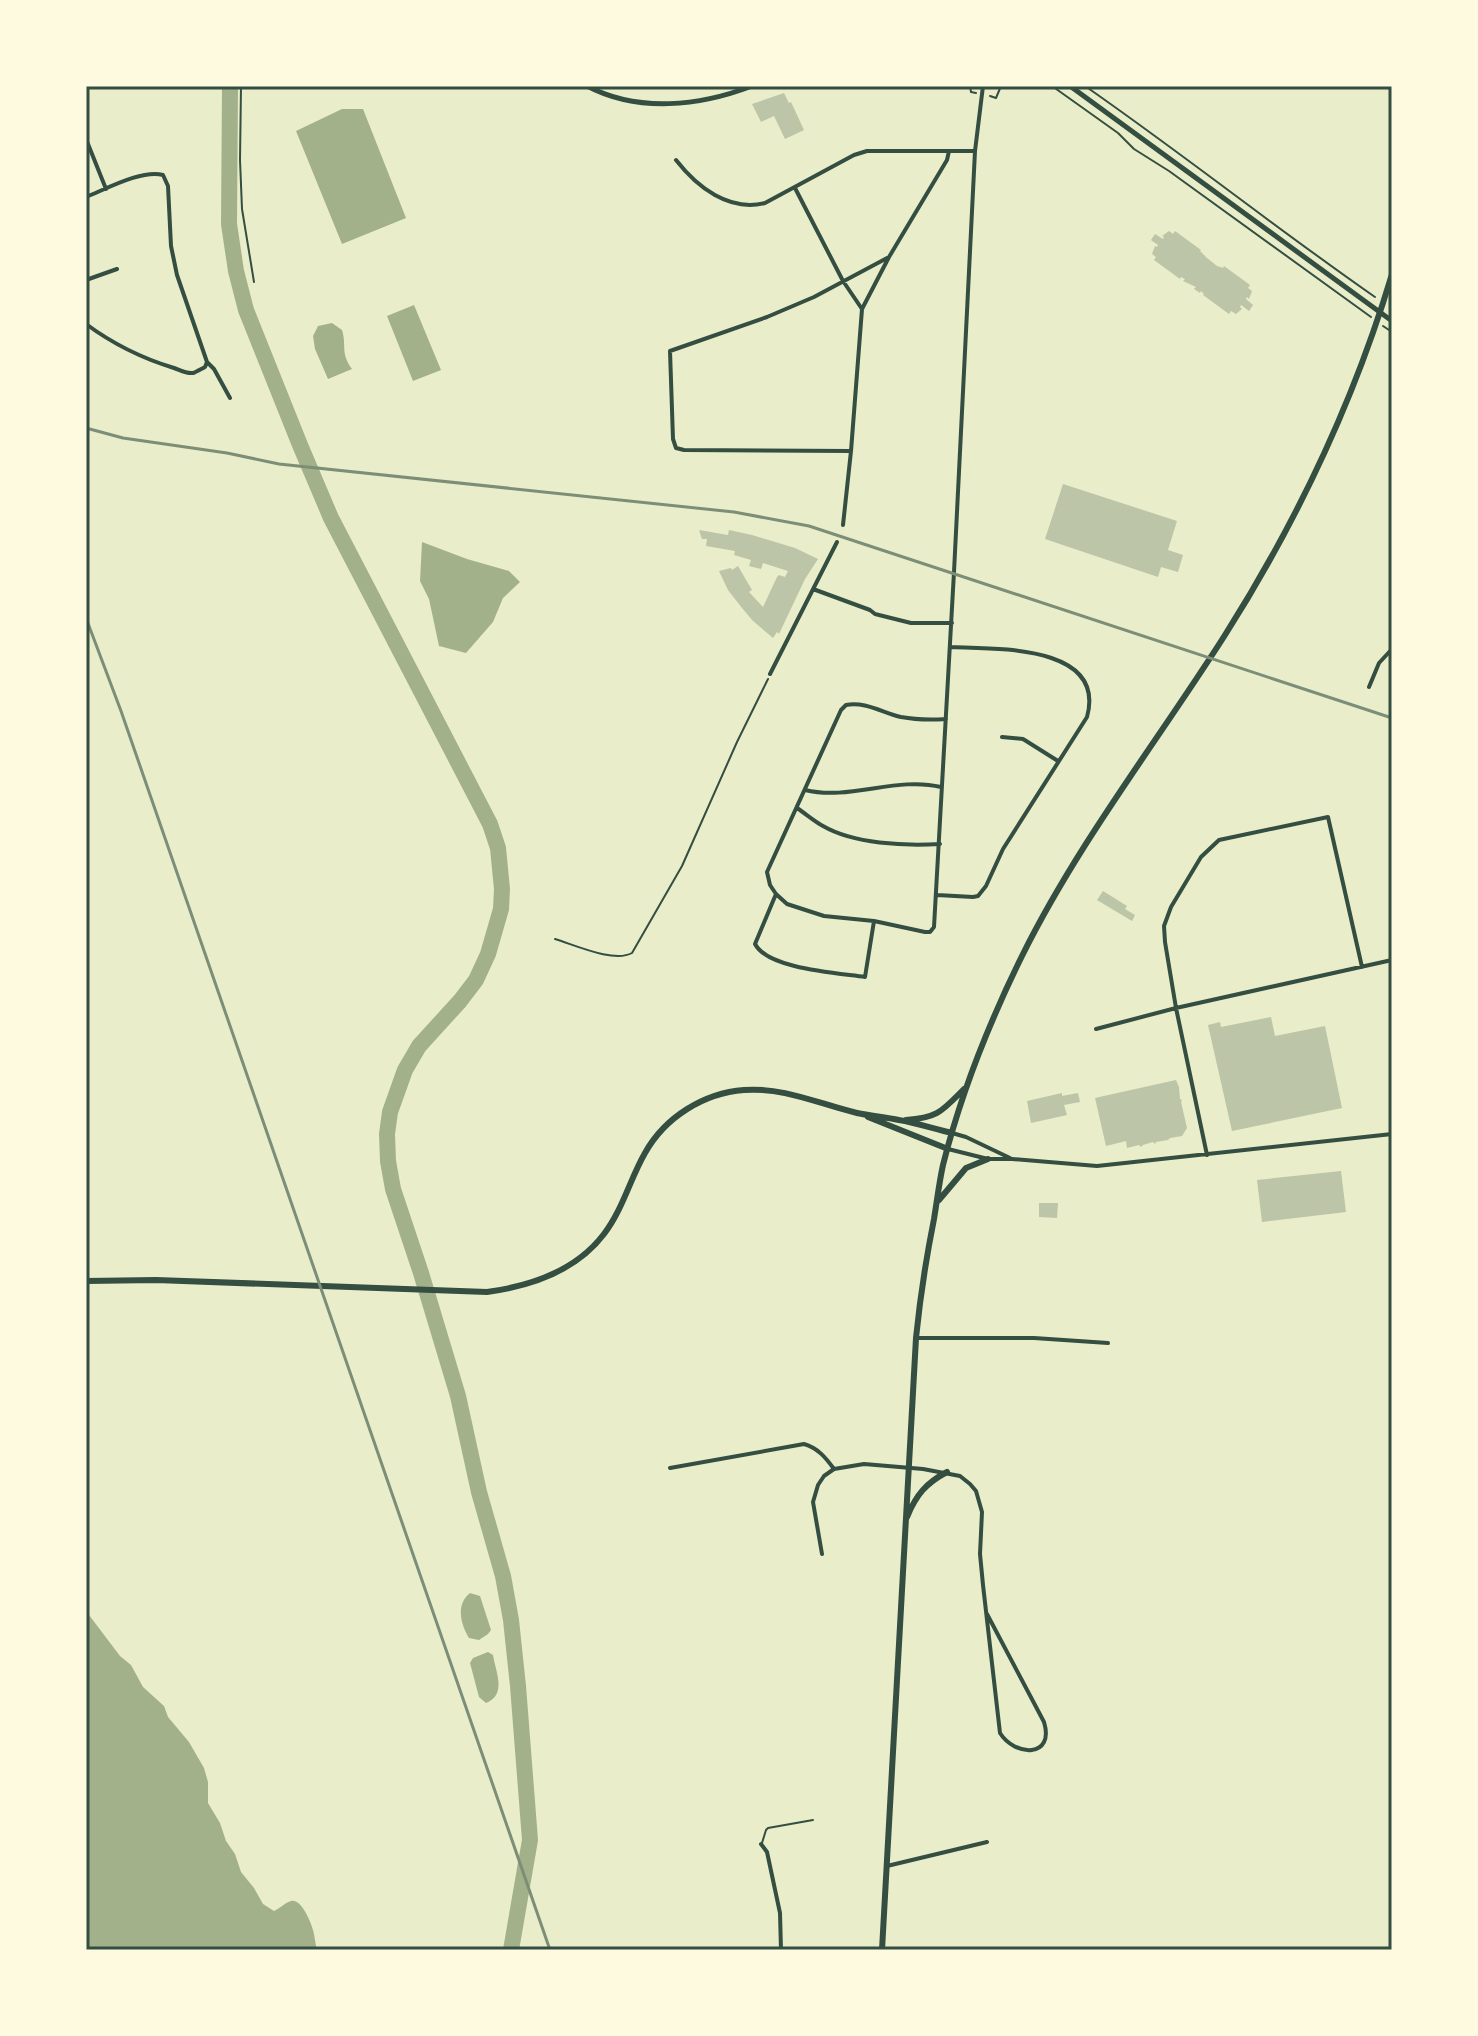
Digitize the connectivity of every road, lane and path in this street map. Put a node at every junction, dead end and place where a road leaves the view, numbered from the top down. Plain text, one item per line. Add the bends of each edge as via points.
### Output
1 (241, 86) edge
2 (587, 86) edge
3 (752, 86) edge
4 (983, 86) edge
5 (1001, 86) edge
6 (1052, 86) edge
7 (1070, 86) edge
8 (1085, 86) edge
9 (996, 98) dead end
10 (86, 139) edge
11 (949, 151) junction
12 (975, 151) junction
13 (676, 160) dead end
14 (795, 188) junction
15 (106, 189) junction
16 (86, 197) edge
17 (889, 257) junction
18 (117, 269) dead end
19 (1392, 274) edge
20 (86, 280) edge
21 (843, 281) junction
22 (254, 282) dead end
23 (1374, 297) dead end
24 (862, 309) junction
25 (1392, 321) edge
26 (86, 324) edge
27 (1392, 332) edge
28 (207, 362) junction
29 (230, 398) dead end
30 (851, 451) junction
31 (843, 525) dead end
32 (837, 542) dead end
33 (813, 589) junction
34 (952, 623) junction
35 (950, 647) junction
36 (1392, 649) edge
37 (770, 674) joint
38 (1369, 687) dead end
39 (946, 719) junction
40 (1002, 737) dead end
41 (1058, 761) junction
42 (942, 787) junction
43 (805, 790) junction
44 (797, 808) junction
45 (940, 844) junction
46 (776, 894) junction
47 (937, 895) junction
48 (874, 921) junction
49 (555, 939) dead end
50 (1392, 960) edge
51 (1362, 967) junction
52 (1176, 1008) junction
53 (1096, 1029) dead end
54 (967, 1087) junction
55 (858, 1113) junction
56 (900, 1120) junction
57 (952, 1133) junction
58 (1392, 1134) edge
59 (948, 1149) junction
60 (1207, 1155) junction
61 (988, 1159) junction
62 (1012, 1159) junction
63 (936, 1202) junction
64 (86, 1281) edge
65 (916, 1338) junction
66 (1108, 1343) dead end
67 (670, 1468) dead end
68 (907, 1468) junction
69 (834, 1469) junction
70 (947, 1472) junction
71 (905, 1524) junction
72 (822, 1554) dead end
73 (987, 1614) junction
74 (813, 1820) dead end
75 (987, 1842) dead end
76 (761, 1844) joint
77 (887, 1866) junction
78 (781, 1950) edge
79 (882, 1950) edge

1 - 22 path via 242,209
2 - 3 street via 659,104 725,96
4 - 12 street
5 - 9 path
6 - 27 path
7 - 25 street
8 - 23 path
10 - 15 street
11 - 12 street
11 - 14 street via 867,151
11 - 17 street
12 - 34 street
13 - 14 street via 689,178 733,202 754,206
14 - 21 street
15 - 16 street
15 - 28 street via 144,175 163,175 177,275
17 - 21 street
17 - 24 street
18 - 20 street
19 - 54 main road via 1341,414 1301,502 1226,633 1038,924
21 - 24 street
21 - 30 street via 767,317 670,351 673,439 676,448 684,450
24 - 30 street
26 - 28 street via 118,346 186,372
28 - 29 street
30 - 31 street
32 - 33 street
33 - 34 street via 911,623
33 - 37 street
34 - 35 street
35 - 39 street
35 - 41 street via 1039,653 1080,676 1089,693 1087,717
36 - 38 street
37 - 49 path via 682,866 632,953 614,956
39 - 42 street
39 - 43 street via 913,719 862,704 846,705
40 - 41 street via 1023,739
41 - 47 street via 978,896
42 - 43 street
42 - 45 street
43 - 44 street
44 - 45 street via 854,839
44 - 46 street via 767,872
45 - 47 street
46 - 48 street via 787,904 824,916
46 - 48 street via 755,944 784,963 865,977
47 - 48 street via 932,930
50 - 51 street
51 - 52 street
51 - 52 street via 1328,817 1219,840 1201,857 1164,926
52 - 53 street
52 - 60 street
54 - 56 main road via 940,1113
54 - 57 main road
55 - 56 main road
55 - 59 main road
55 - 64 main road via 780,1091 711,1096 659,1132 624,1203 583,1256 521,1286 487,1292
56 - 57 main road
57 - 59 main road
57 - 62 street
58 - 60 street
59 - 61 street
59 - 63 main road
60 - 62 street via 1097,1166
61 - 62 street
61 - 63 main road via 966,1168
63 - 65 main road
65 - 66 street
65 - 68 main road
67 - 69 street via 804,1444
68 - 69 street via 864,1464
68 - 70 street
68 - 71 main road
69 - 72 street via 818,1485 813,1502
70 - 71 main road via 924,1486
70 - 73 street via 970,1484 982,1512 980,1554
71 - 77 main road
73 - 73 street via 1000,1733 1012,1746 1031,1751 1045,1742 1044,1722
74 - 76 lane via 768,1828
75 - 77 street
76 - 78 street via 780,1913
77 - 79 main road

